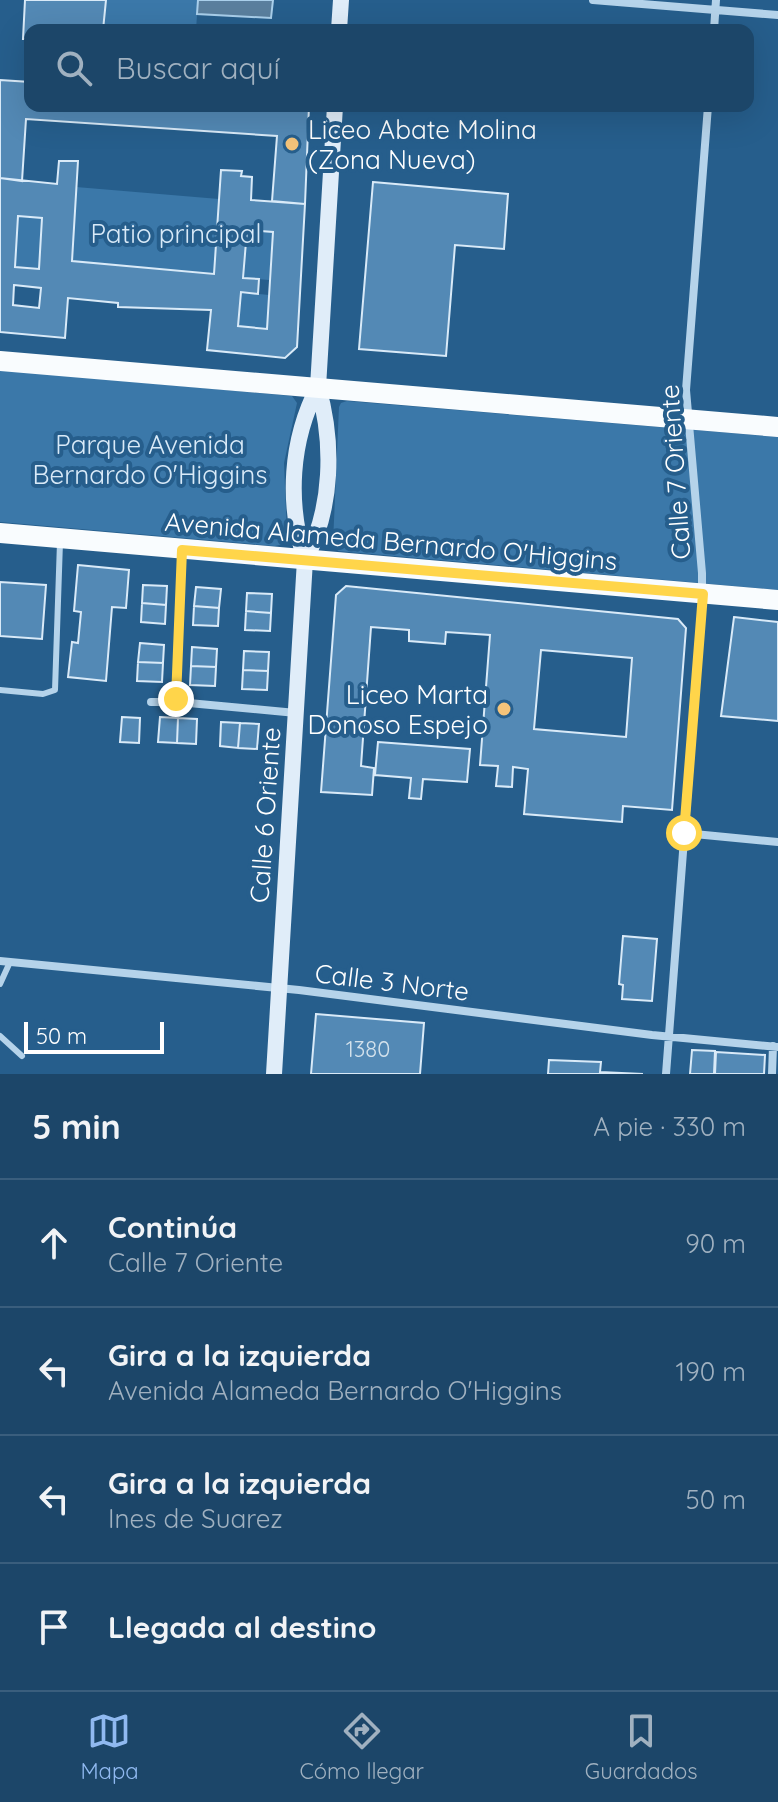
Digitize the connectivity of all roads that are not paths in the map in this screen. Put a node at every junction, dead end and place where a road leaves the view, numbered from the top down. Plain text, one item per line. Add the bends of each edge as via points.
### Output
1 (341, 0) edge
2 (593, 0) edge
3 (716, 5) edge
4 (778, 15) edge
5 (339, 24) edge
6 (335, 112) edge
7 (708, 112) edge
8 (0, 361) edge
9 (318, 387) junction
10 (688, 421) junction
11 (778, 427) edge
12 (0, 533) edge
13 (60, 539) junction
14 (182, 550) junction
15 (305, 560) junction
16 (703, 594) junction
17 (778, 600) edge
18 (0, 690) edge
19 (151, 702) dead end
20 (178, 702) junction
21 (296, 713) junction
22 (684, 833) junction
23 (778, 842) edge
24 (0, 961) edge
25 (10, 962) junction
26 (0, 984) edge
27 (279, 988) junction
28 (0, 1036) edge
29 (670, 1037) junction
30 (776, 1047) edge
31 (22, 1056) dead end
32 (274, 1074) edge
33 (666, 1074) edge
34 (772, 1074) edge

1 - 5 main road
2 - 3 street
3 - 4 street
6 - 9 main road, Calle 6 Oriente
7 - 10 street, Calle 7 Oriente
8 - 9 main road
9 - 10 main road
9 - 15 main road, Calle 6 Oriente via 328,427 328,474 314,544
9 - 15 main road, Calle 6 Oriente via 297,445 293,477
10 - 11 main road
10 - 16 street, Calle 7 Oriente
12 - 13 main road, Avenida Alameda Bernardo O'Higgins
13 - 14 main road, Avenida Alameda Bernardo O'Higgins
13 - 18 lane via 55,690
14 - 15 main road, Avenida Alameda Bernardo O'Higgins
14 - 20 street
15 - 16 main road, Avenida Alameda Bernardo O'Higgins
15 - 21 main road, Calle 6 Oriente
16 - 17 main road, Avenida Alameda Bernardo O'Higgins
16 - 22 street, Calle 7 Oriente
19 - 20 street
20 - 21 street
21 - 27 main road, Calle 6 Oriente
22 - 23 street
22 - 29 street, Calle 7 Oriente
24 - 25 street, Calle 3 Norte
25 - 26 lane
25 - 27 street, Calle 3 Norte
27 - 29 street, Calle 3 Norte
27 - 32 main road, Calle 6 Oriente
28 - 31 lane
29 - 30 street, Calle 3 Norte
29 - 33 street, Calle 7 Oriente
30 - 34 street

